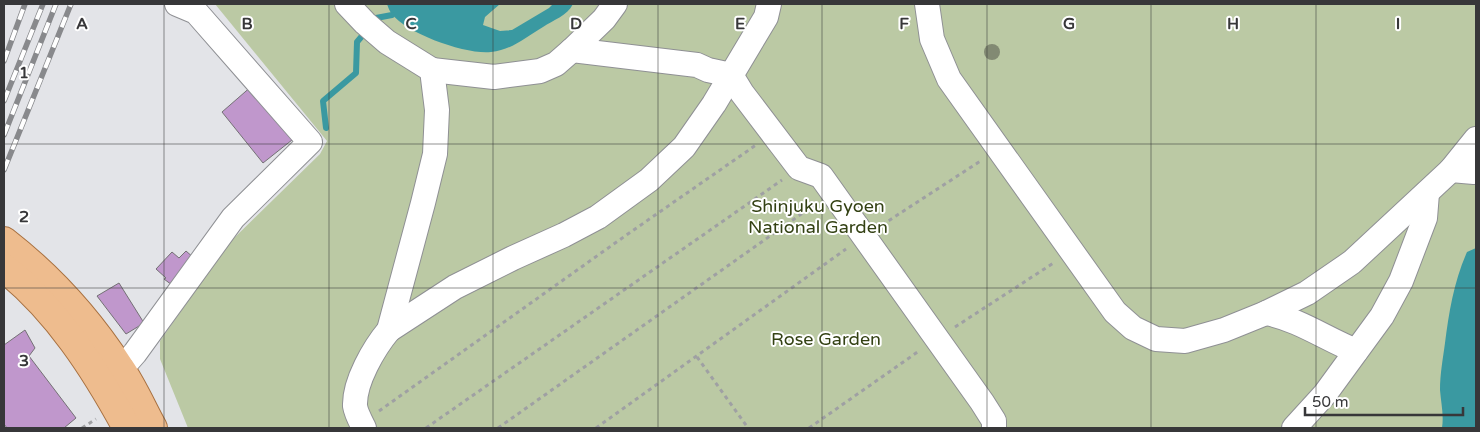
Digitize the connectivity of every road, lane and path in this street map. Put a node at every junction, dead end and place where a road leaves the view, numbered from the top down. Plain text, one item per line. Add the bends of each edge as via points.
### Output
1 (176, 4) edge
2 (347, 4) edge
3 (615, 4) edge
4 (769, 4) edge
5 (912, 4) edge
6 (927, 4) edge
7 (932, 39) junction
8 (572, 50) junction
9 (422, 64) junction
10 (732, 75) junction
11 (774, 133) junction
12 (1476, 139) edge
13 (999, 149) junction
14 (799, 168) junction
15 (1469, 172) edge
16 (832, 193) junction
17 (1427, 193) junction
18 (864, 237) junction
19 (4, 241) edge
20 (4, 268) edge
21 (1266, 313) junction
22 (389, 330) junction
23 (1356, 351) junction
24 (697, 357) junction
25 (121, 369) junction
26 (97, 419) dead end
27 (363, 426) edge
28 (82, 428) edge
29 (127, 428) edge
30 (153, 428) edge
31 (426, 428) edge
32 (498, 428) edge
33 (596, 428) edge
34 (748, 428) edge
35 (994, 428) edge
36 (1294, 428) edge

1 - 25 street via 196,12 310,142 233,218
2 - 9 street via 376,32
3 - 8 street
4 - 10 street via 766,17
5 - 7 street
6 - 7 street
7 - 13 street via 949,79
8 - 9 street via 556,64 540,71 494,77
8 - 10 street via 697,65
9 - 22 street via 437,110 435,154
10 - 11 street
10 - 22 street via 684,146 649,180 598,217 455,287
11 - 14 street
11 - 27 path via 625,236
12 - 15 street
13 - 18 path
13 - 21 street via 1115,312 1133,328 1156,339 1185,341
14 - 16 street via 821,176
14 - 31 path
15 - 17 street
16 - 18 street
16 - 32 path
17 - 21 street via 1352,262 1307,293
17 - 23 street via 1425,218 1400,281 1382,316
18 - 24 path
18 - 35 street via 982,402 994,421
19 - 25 main road via 47,278 98,336
20 - 29 main road via 52,314 80,351
21 - 23 street via 1282,316
22 - 27 street via 378,343 360,380 355,406
23 - 36 street via 1326,394
24 - 33 path
24 - 34 path
25 - 30 main road
26 - 28 path

